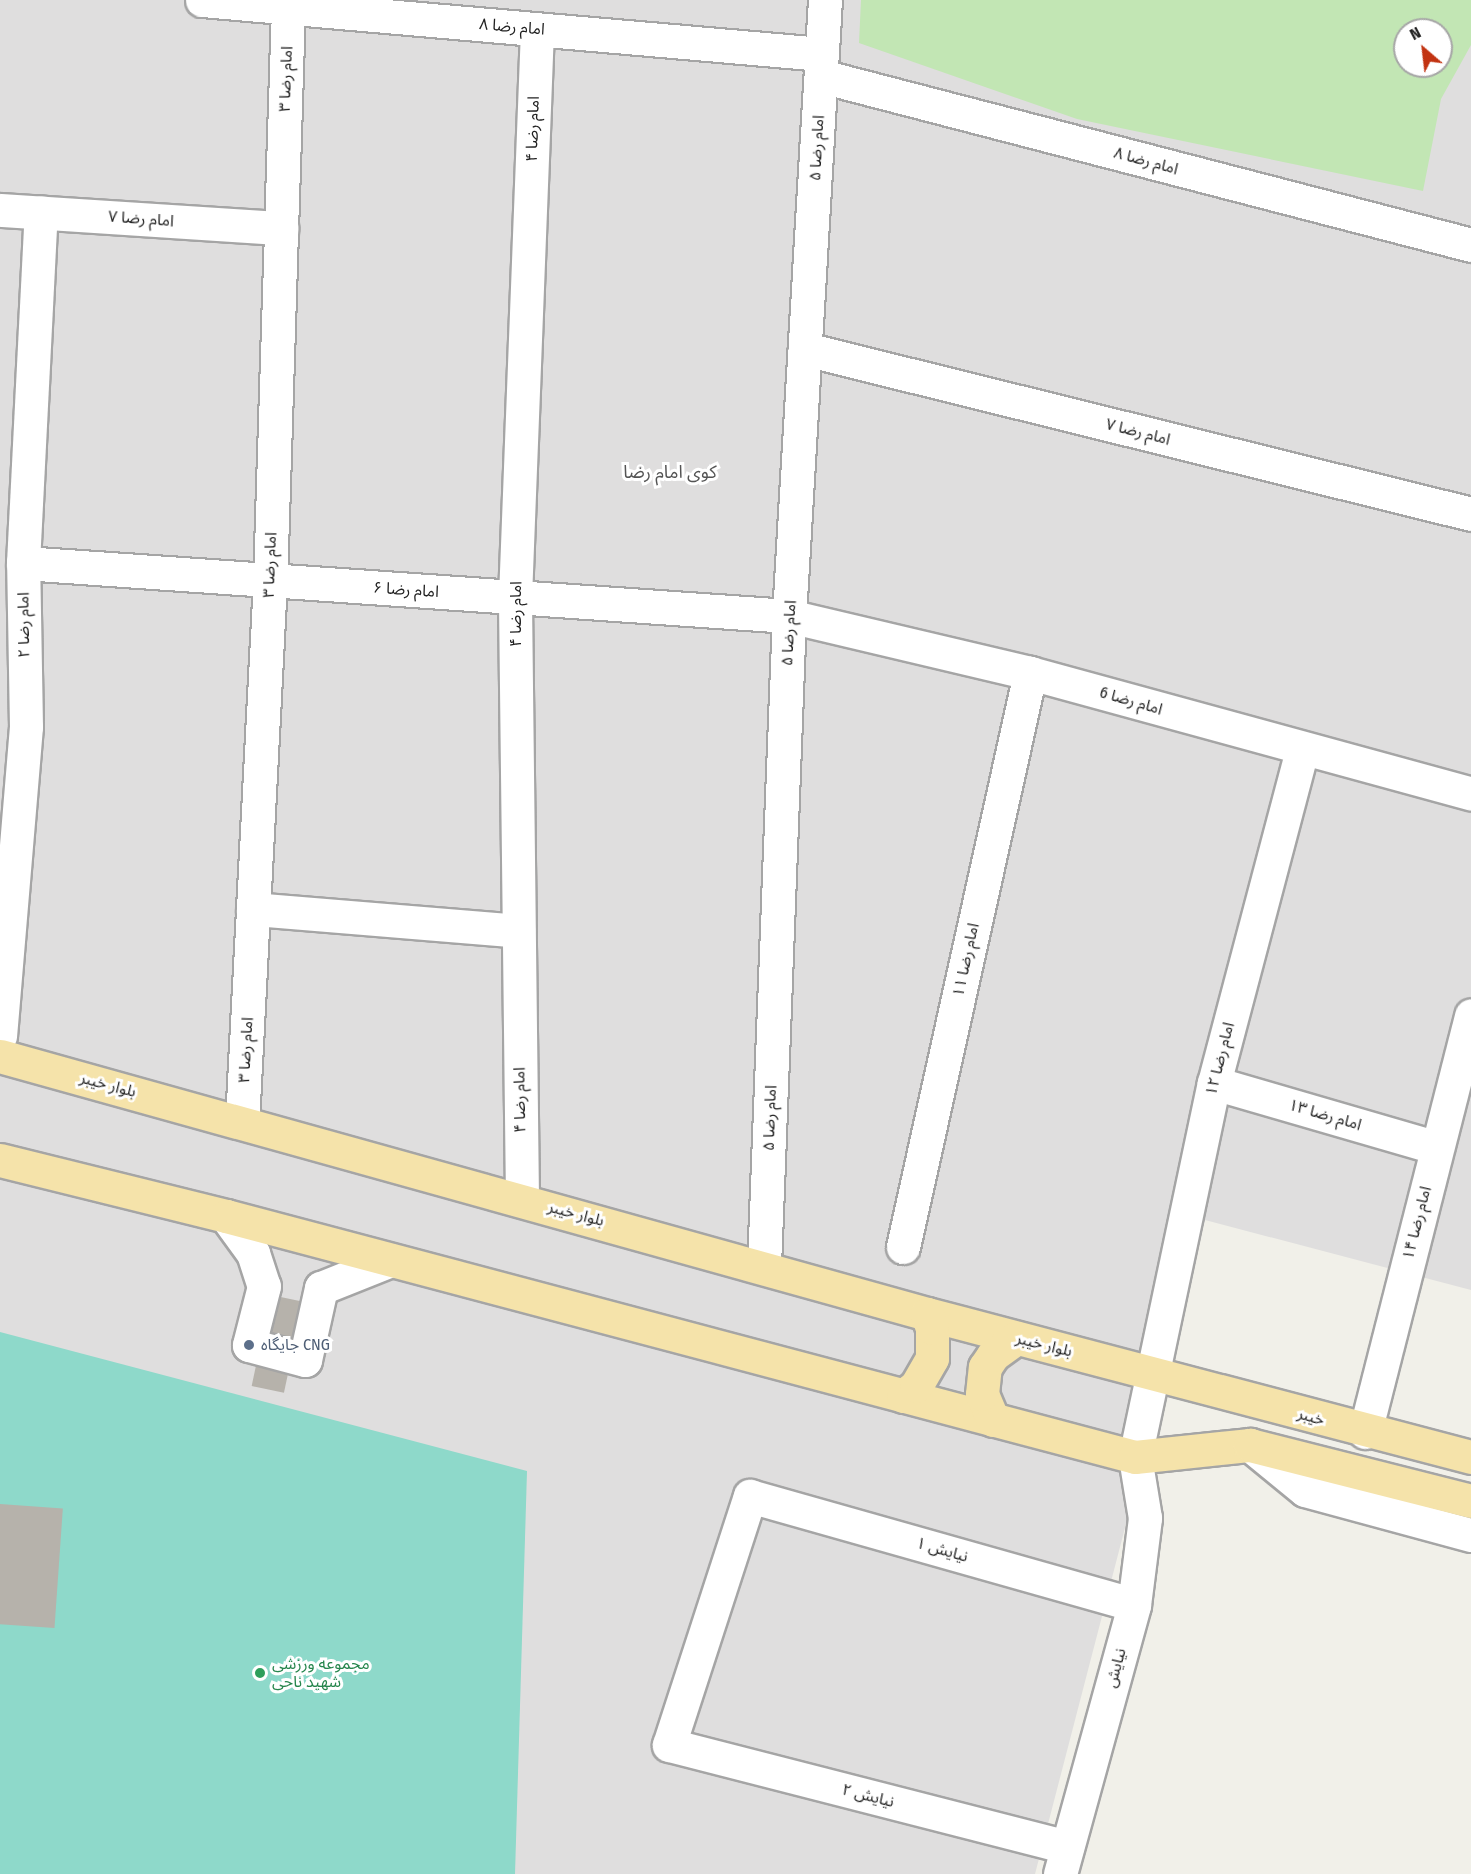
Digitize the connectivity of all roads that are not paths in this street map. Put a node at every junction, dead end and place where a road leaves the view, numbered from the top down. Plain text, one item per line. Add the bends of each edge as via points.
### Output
1 (202, 0) edge
2 (825, 0) edge
3 (288, 7) junction
4 (537, 29) junction
5 (821, 65) junction
6 (0, 210) edge
7 (41, 213) junction
8 (281, 228) junction
9 (1471, 245) edge
10 (805, 349) junction
11 (1471, 514) edge
12 (23, 563) junction
13 (270, 581) junction
14 (515, 597) junction
15 (789, 616) junction
16 (1030, 673) junction
17 (13, 726) edge
18 (1302, 749) junction
19 (1471, 794) edge
20 (254, 909) junction
21 (518, 931) junction
22 (1471, 1015) edge
23 (0, 1036) edge
24 (0, 1056) edge
25 (1214, 1083) junction
26 (242, 1122) junction
27 (1436, 1147) junction
28 (0, 1160) edge
29 (522, 1200) junction
30 (226, 1216) junction
31 (903, 1247) dead end
32 (392, 1260) junction
33 (764, 1266) junction
34 (927, 1314) junction
35 (1016, 1338) junction
36 (1152, 1372) junction
37 (903, 1396) junction
38 (993, 1420) junction
39 (1365, 1432) junction
40 (1250, 1445) junction
41 (1135, 1457) junction
42 (1471, 1457) edge
43 (1471, 1501) edge
44 (1471, 1535) edge
45 (1134, 1605) junction
46 (669, 1745) joint
47 (1063, 1861) edge

1 - 3 street, امام رضا ۸
2 - 5 street, امام رضا ۵
3 - 4 street, امام رضا ۸
3 - 8 street, امام رضا ۳
4 - 5 street, امام رضا ۸
4 - 14 street, امام رضا ۴
5 - 9 street, امام رضا ۸
5 - 10 street, امام رضا ۵
6 - 7 street, امام رضا ۷
7 - 8 street, امام رضا ۷
7 - 12 street, امام رضا ۲
8 - 13 street, امام رضا ۳
10 - 11 street, امام رضا ۷
10 - 15 street, امام رضا ۵
12 - 13 street, امام رضا ۶
12 - 17 street, امام رضا ۲
13 - 14 street, امام رضا ۶
13 - 20 street, امام رضا ۳
14 - 15 street, امام رضا ۶
14 - 21 street, امام رضا ۴
15 - 16 street, امام رضا 6
15 - 33 street, امام رضا ۵
16 - 18 street, امام رضا 6
16 - 31 street, امام رضا ۱۱
17 - 23 street, امام رضا ۲
18 - 19 street, امام رضا 6
18 - 25 street, امام رضا ۱۲
20 - 21 street
20 - 26 street, امام رضا ۳
21 - 29 street, امام رضا ۴
22 - 27 street, امام رضا ۱۴
24 - 26 main road, بلوار خیبر
25 - 27 street, امام رضا ۱۳
25 - 36 street, امام رضا ۱۲
26 - 29 main road, بلوار خیبر
27 - 39 street, امام رضا ۱۴
28 - 30 main road
29 - 33 main road, بلوار خیبر
30 - 32 main road
30 - 32 street via 253,1253 264,1286 249,1344 305,1359 321,1288
32 - 37 main road
33 - 34 main road, بلوار خیبر
34 - 35 main road, بلوار خیبر
34 - 37 main road via 932,1328 932,1358 916,1386
35 - 36 main road, بلوار خیبر
35 - 38 main road via 993,1355 985,1367 982,1394
36 - 39 main road, خیبر
36 - 41 street, امام رضا ۱۲
37 - 38 main road
38 - 41 main road
39 - 42 main road, خیبر
40 - 41 main road
40 - 43 main road
40 - 44 street via 1305,1490
41 - 45 street, نیایش via 1145,1518
45 - 46 street, نیایش ۱ via 750,1496
45 - 47 street, نیایش
46 - 47 street, نیایش ۲

